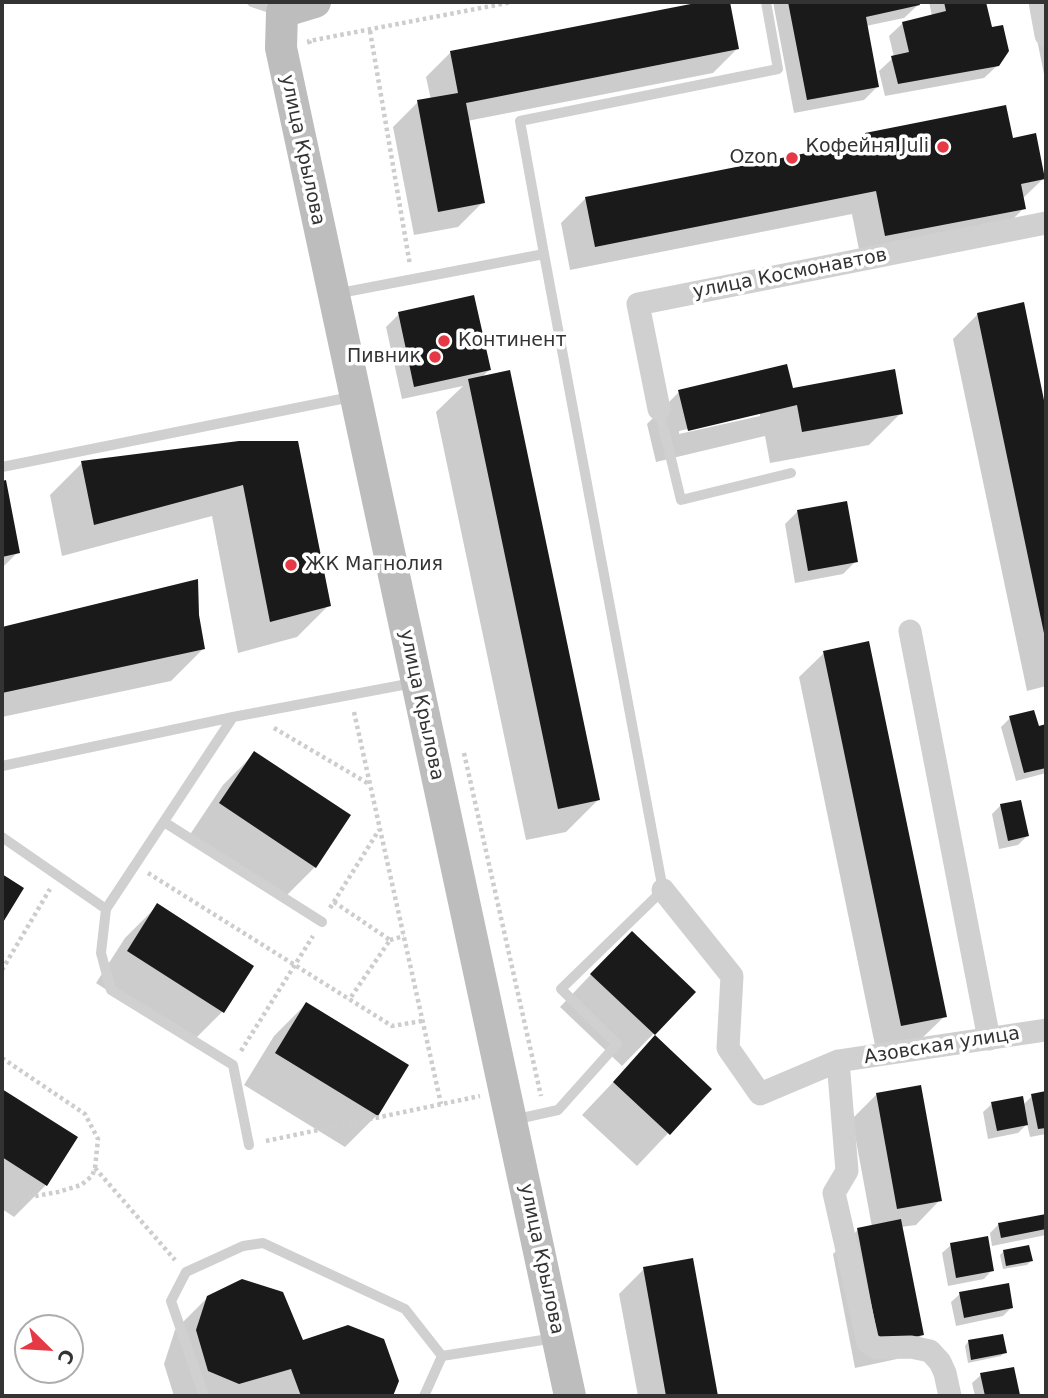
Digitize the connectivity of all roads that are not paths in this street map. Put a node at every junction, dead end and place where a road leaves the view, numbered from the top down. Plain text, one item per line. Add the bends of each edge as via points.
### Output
1 (253, 2) edge
2 (314, 2) edge
3 (766, 2) edge
4 (1040, 2) edge
5 (280, 7) edge
6 (1046, 35) edge
7 (1046, 223) edge
8 (544, 254) junction
9 (332, 294) junction
10 (354, 396) junction
11 (659, 408) joint
12 (2, 467) edge
13 (791, 473) dead end
14 (910, 631) dead end
15 (416, 682) junction
16 (233, 717) junction
17 (2, 766) edge
18 (164, 822) junction
19 (2, 837) edge
20 (663, 890) junction
21 (106, 909) junction
22 (322, 922) road end
23 (1046, 1030) edge
24 (989, 1039) junction
25 (838, 1061) junction
26 (508, 1105) junction
27 (249, 1144) road end
28 (557, 1337) junction
29 (442, 1356) junction
30 (204, 1396) edge
31 (424, 1396) edge
32 (570, 1396) edge
33 (950, 1396) edge

1 - 5 lane
2 - 5 street
3 - 8 lane via 778,69 520,121
4 - 6 street
5 - 9 street, улица Крылова via 281,48
7 - 11 street, улица Космонавтов via 638,304
8 - 9 lane
8 - 20 lane
9 - 10 street, улица Крылова
10 - 12 lane
10 - 15 street, улица Крылова
11 - 13 lane via 681,500
14 - 24 street
15 - 16 lane
15 - 26 street, улица Крылова
16 - 17 lane
16 - 18 lane
18 - 21 lane
18 - 22 lane
19 - 21 lane
20 - 25 street, Азовская улица via 732,976 728,1048 760,1094
20 - 26 lane via 561,989 617,1044 558,1110
21 - 27 lane via 100,953 111,990 233,1065
23 - 24 street, Азовская улица
24 - 25 street, Азовская улица
25 - 33 street via 847,1171 835,1193 868,1342 876,1348 930,1351 940,1362
26 - 28 street, улица Крылова
28 - 29 lane
28 - 32 street, улица Крылова
29 - 30 lane via 405,1309 263,1243 243,1246 186,1272 171,1301
29 - 31 lane

